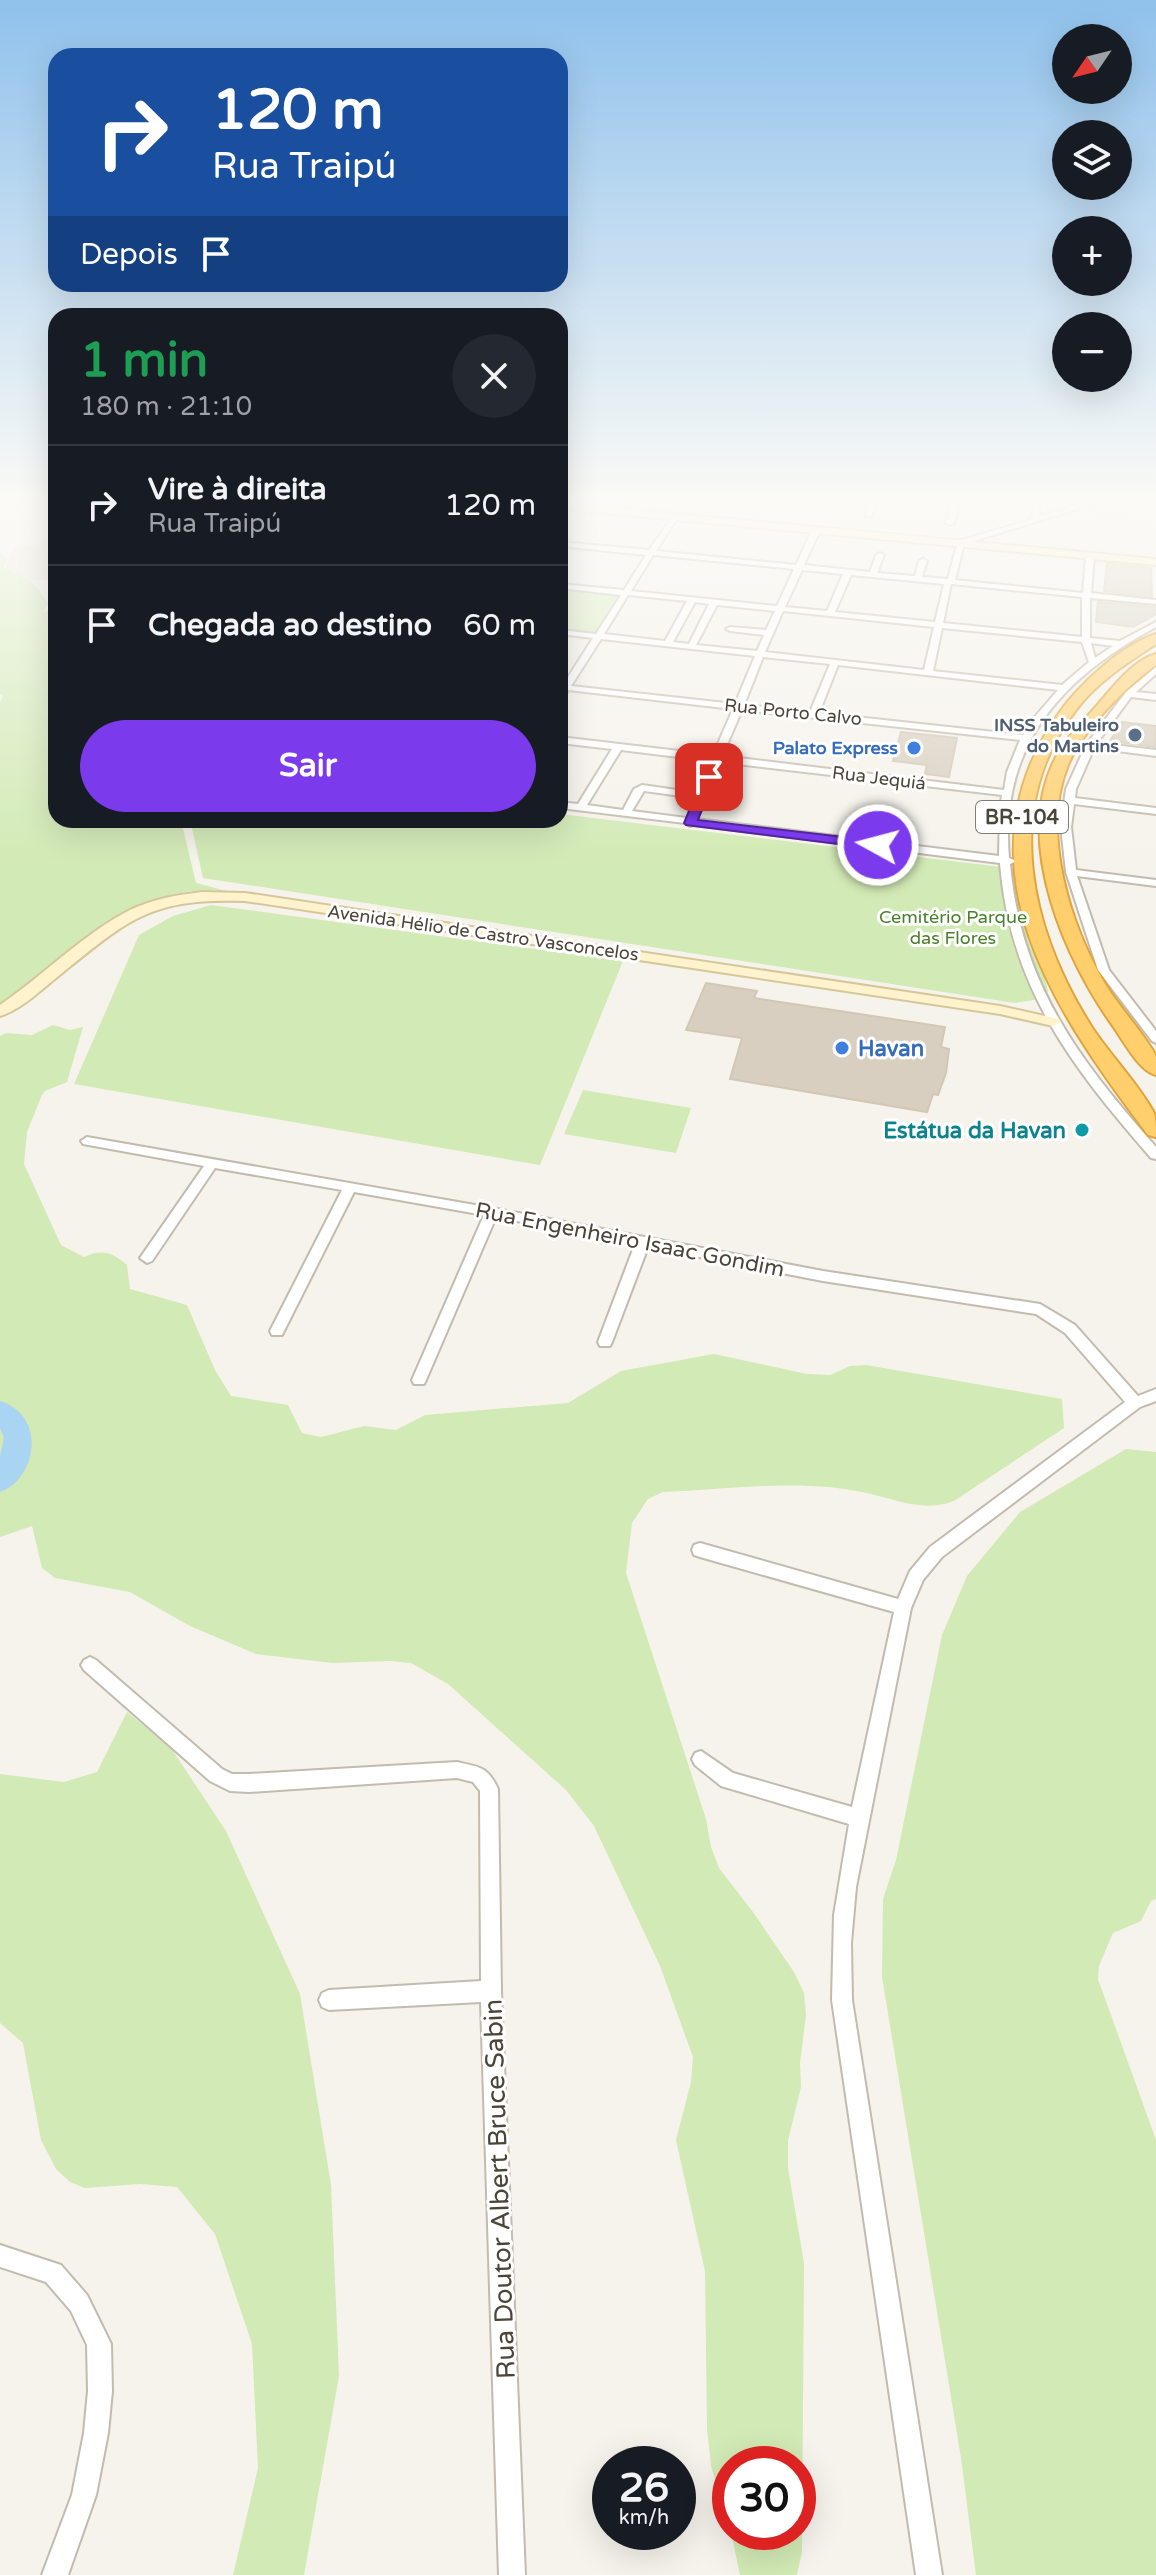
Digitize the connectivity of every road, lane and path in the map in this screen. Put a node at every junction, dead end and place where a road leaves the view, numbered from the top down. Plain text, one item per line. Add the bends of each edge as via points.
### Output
1 (608, 622) edge
2 (680, 622) edge
3 (704, 622) edge
4 (774, 622) edge
5 (903, 622) edge
6 (939, 622) edge
7 (1086, 622) edge
8 (938, 626) junction
9 (730, 629) dead end
10 (1153, 630) edge
11 (568, 633) edge
12 (769, 633) junction
13 (599, 637) junction
14 (1084, 640) junction
15 (668, 644) junction
16 (1122, 644) junction
17 (691, 647) junction
18 (760, 654) junction
19 (1156, 658) edge
20 (835, 662) junction
21 (1094, 663) junction
22 (1156, 670) edge
23 (928, 673) junction
24 (568, 681) edge
25 (1067, 688) junction
26 (568, 691) edge
27 (1129, 694) junction
28 (1156, 697) edge
29 (738, 706) junction
30 (814, 714) junction
31 (1025, 738) junction
32 (568, 741) edge
33 (1091, 745) junction
34 (618, 747) junction
35 (1156, 753) edge
36 (717, 759) junction
37 (1007, 793) junction
38 (701, 796) junction
39 (1069, 800) junction
40 (568, 806) edge
41 (581, 808) junction
42 (1156, 811) edge
43 (626, 814) junction
44 (690, 823) junction
45 (1012, 861) junction
46 (1071, 872) junction
47 (1156, 883) edge
48 (0, 1012) edge
49 (1050, 1015) junction
50 (1156, 1039) edge
51 (1156, 1069) edge
52 (1156, 1130) edge
53 (87, 1141) dead end
54 (1156, 1155) edge
55 (212, 1163) junction
56 (350, 1188) junction
57 (492, 1212) junction
58 (643, 1241) junction
59 (147, 1258) dead end
60 (277, 1331) dead end
61 (605, 1342) dead end
62 (419, 1380) dead end
63 (1156, 1395) edge
64 (1135, 1403) junction
65 (700, 1550) dead end
66 (903, 1608) junction
67 (90, 1665) dead end
68 (701, 1759) dead end
69 (859, 1818) junction
70 (491, 1991) junction
71 (329, 2000) dead end
72 (0, 2256) edge
73 (55, 2575) edge
74 (512, 2575) edge
75 (929, 2575) edge

1 - 13 street
2 - 15 street
3 - 17 street
4 - 12 street
5 - 8 street
6 - 8 street
7 - 14 street
8 - 14 street
8 - 23 street
9 - 12 street
10 - 16 street
10 - 45 highway, BR-104 via 1095,679 1045,741 1028,783
11 - 13 street
12 - 18 street
13 - 15 street
13 - 24 street
14 - 16 street
14 - 21 street
15 - 17 street
16 - 21 street
17 - 18 street
18 - 20 street
18 - 29 street
19 - 51 highway, BR-104 via 1116,692 1072,743 1054,782 1050,820 1052,869 1069,934 1104,1001
20 - 23 street
20 - 30 street
21 - 25 street
22 - 27 street
23 - 25 street
25 - 31 street
26 - 29 street, Rua Porto Calvo
27 - 28 street
27 - 33 street
29 - 30 street, Rua Porto Calvo
29 - 36 street
30 - 31 street, Rua Porto Calvo
31 - 37 street
32 - 34 street, Rua Jequiá
33 - 35 street
33 - 39 street
34 - 36 street, Rua Jequiá
34 - 41 street
36 - 37 street, Rua Jequiá
36 - 38 street
37 - 45 street
38 - 43 street via 647,788 637,791
38 - 44 street
39 - 42 street
39 - 46 street
40 - 41 street
41 - 43 street
43 - 44 street
44 - 45 street
45 - 49 street via 1010,917
45 - 52 highway, BR-104 via 1060,989
46 - 47 street
46 - 50 street via 1104,970
48 - 49 street, Avenida Hélio de Castro Vasconcelos via 119,919 162,902 204,894
49 - 54 street via 1095,1083
53 - 55 street, Rua Engenheiro Isaac Gondim
55 - 56 street, Rua Engenheiro Isaac Gondim
55 - 59 street
56 - 57 street, Rua Engenheiro Isaac Gondim
56 - 60 street
57 - 58 street, Rua Engenheiro Isaac Gondim
57 - 62 street
58 - 61 street
58 - 64 street, Rua Engenheiro Isaac Gondim via 823,1276 1040,1309 1070,1329
63 - 64 street
64 - 66 street via 936,1552 916,1576
65 - 66 street
66 - 69 street
67 - 70 street, Rua Doutor Albert Bruce Sabin via 230,1782 457,1770 479,1775 492,1803
68 - 69 street via 728,1780
69 - 75 street via 843,1903 842,2000
70 - 71 street
70 - 74 street, Rua Doutor Albert Bruce Sabin
72 - 73 street via 53,2273 79,2303 99,2344 96,2433 84,2495

